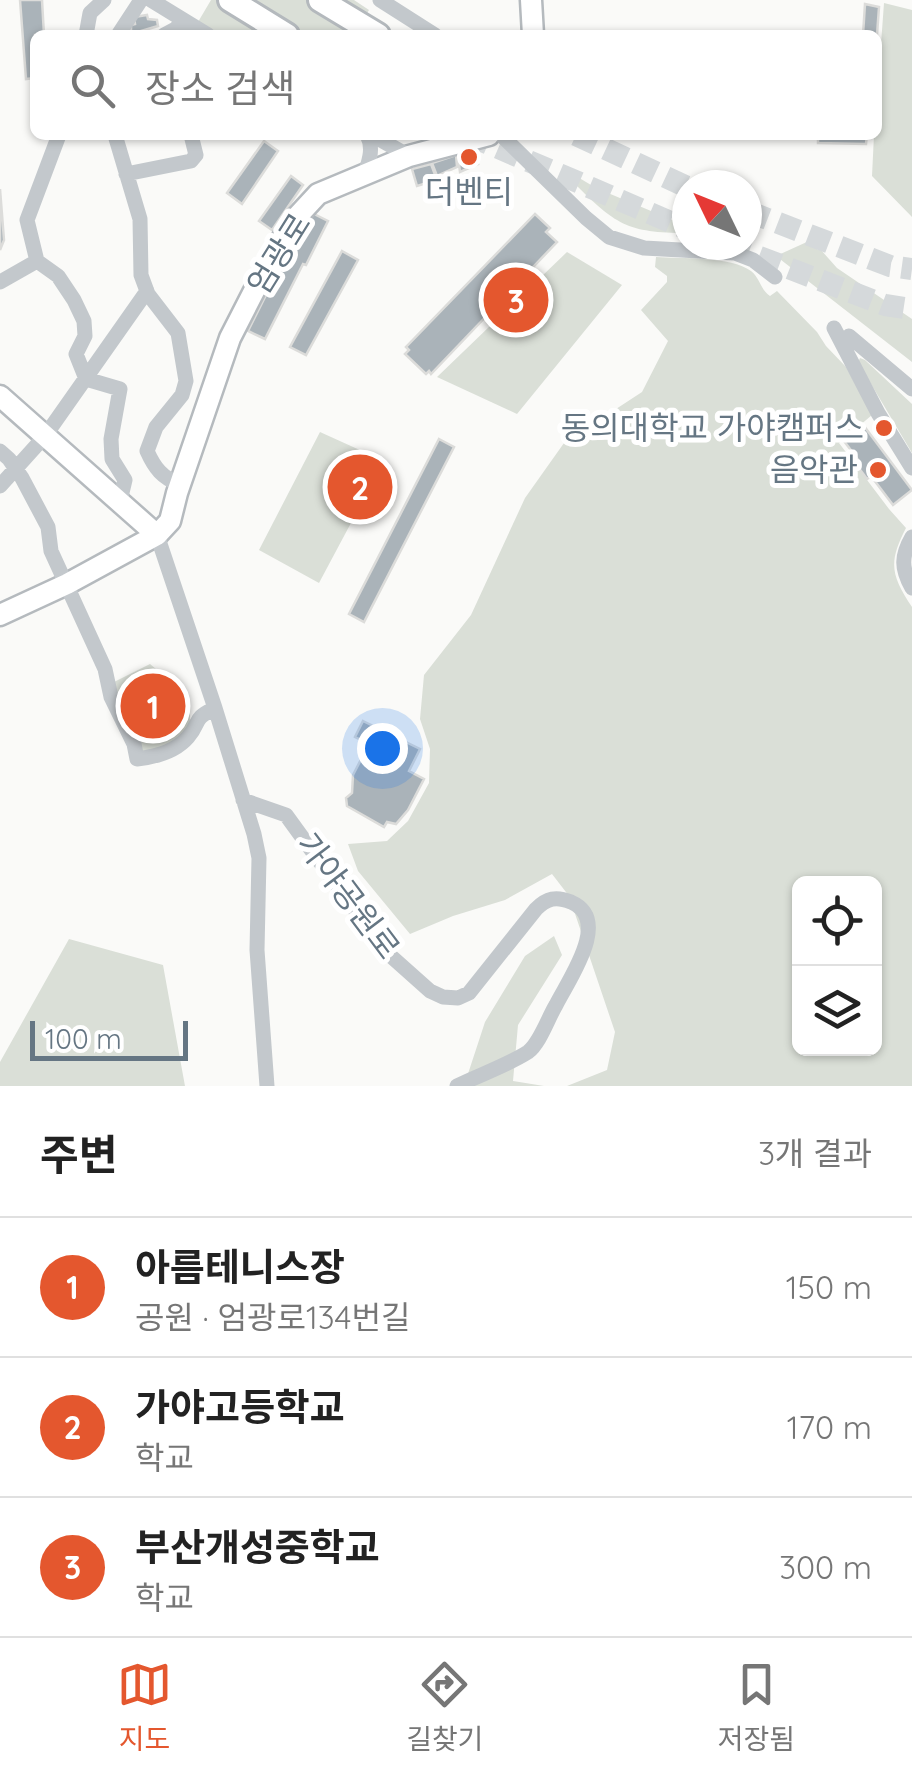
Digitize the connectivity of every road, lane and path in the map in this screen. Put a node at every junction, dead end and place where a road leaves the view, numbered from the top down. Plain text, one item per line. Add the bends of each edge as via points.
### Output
1 (104, 0) edge
2 (141, 0) edge
3 (151, 0) edge
4 (230, 0) edge
5 (320, 0) edge
6 (380, 0) edge
7 (531, 0) edge
8 (182, 19) junction
9 (87, 30) edge
10 (121, 30) edge
11 (173, 30) edge
12 (200, 30) edge
13 (279, 30) edge
14 (370, 30) edge
15 (428, 30) edge
16 (533, 30) edge
17 (56, 140) edge
18 (116, 140) edge
19 (192, 140) edge
20 (370, 140) edge
21 (379, 140) edge
22 (485, 140) edge
23 (502, 140) edge
24 (409, 156) junction
25 (126, 174) junction
26 (365, 174) junction
27 (37, 261) junction
28 (779, 274) dead end
29 (0, 282) edge
30 (147, 291) junction
31 (845, 330) junction
32 (912, 376) edge
33 (85, 378) junction
34 (912, 389) edge
35 (0, 396) edge
36 (45, 436) junction
37 (0, 451) edge
38 (912, 468) edge
39 (16, 469) junction
40 (0, 486) edge
41 (178, 492) junction
42 (128, 508) junction
43 (156, 535) junction
44 (912, 536) edge
45 (67, 584) junction
46 (912, 588) edge
47 (0, 615) edge
48 (215, 708) junction
49 (243, 800) junction
50 (267, 1086) edge
51 (457, 1086) edge

1 - 9 street via 90,13
2 - 10 street
3 - 8 street
4 - 13 highway
5 - 14 highway
6 - 15 street
7 - 16 main road
8 - 11 street
8 - 12 street
17 - 27 street via 28,220
18 - 25 street
19 - 25 street via 191,161
20 - 26 street
21 - 24 street
22 - 24 main road, 엄광로
23 - 28 street via 609,237 644,248 735,253
24 - 26 main road, 엄광로
25 - 30 street via 140,219
26 - 41 main road, 엄광로 via 318,194 272,256 230,338
27 - 29 street
27 - 33 street via 58,276 84,322 76,354
30 - 33 street
30 - 41 street via 178,333 186,381 148,450
31 - 32 street
31 - 34 street
31 - 38 street via 878,413
33 - 36 street
33 - 42 street via 120,389 112,459 125,480
35 - 36 main road, 가야공원로
36 - 39 street
36 - 42 main road, 가야공원로
37 - 39 street
39 - 40 street
39 - 45 street via 48,527
41 - 42 main road via 164,507
41 - 43 main road, 엄광로 via 170,522
42 - 43 main road, 가야공원로
43 - 45 main road
43 - 48 street, 가야공원로
44 - 46 street via 902,561
45 - 47 main road
45 - 48 street via 137,759 180,744 200,716
48 - 49 street, 가야공원로
49 - 50 street, 가야공원로 via 260,858 256,950
49 - 51 street, 가야공원로 via 286,815 384,950 443,997 468,993 546,900 580,906 587,918 584,948 532,1050

